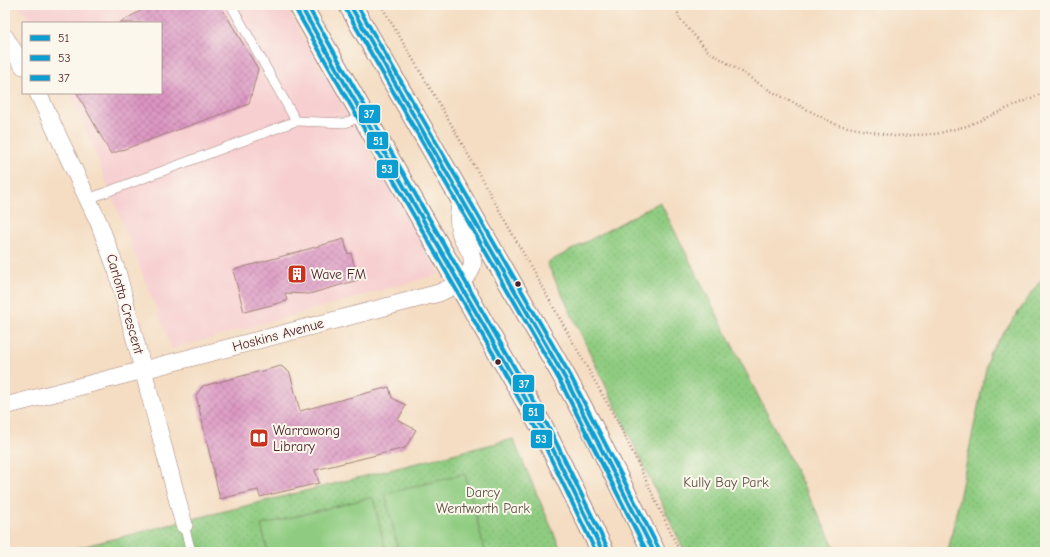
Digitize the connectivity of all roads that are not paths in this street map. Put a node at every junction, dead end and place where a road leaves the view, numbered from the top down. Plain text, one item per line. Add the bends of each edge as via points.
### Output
1 (231, 5) edge
2 (300, 5) edge
3 (350, 5) edge
4 (5, 37) edge
5 (22, 64) edge
6 (38, 94) edge
7 (363, 116) junction
8 (296, 121) junction
9 (461, 198) junction
10 (88, 199) junction
11 (459, 284) junction
12 (144, 370) junction
13 (5, 406) edge
14 (184, 525) joint
15 (191, 552) edge
16 (603, 552) edge
17 (654, 552) edge

1 - 8 lane
2 - 7 main road
3 - 9 main road
4 - 5 street
6 - 10 street, Carlotta Crescent
7 - 8 lane via 345,124
7 - 11 main road
8 - 10 lane
9 - 11 street via 458,220 460,233 471,256 471,268 464,281
9 - 17 main road via 576,398
10 - 12 street, Carlotta Crescent via 117,271
11 - 12 street, Hoskins Avenue via 439,292
11 - 16 main road via 544,431
12 - 13 street, Hoskins Avenue
12 - 14 street, Carlotta Crescent
14 - 15 lane

